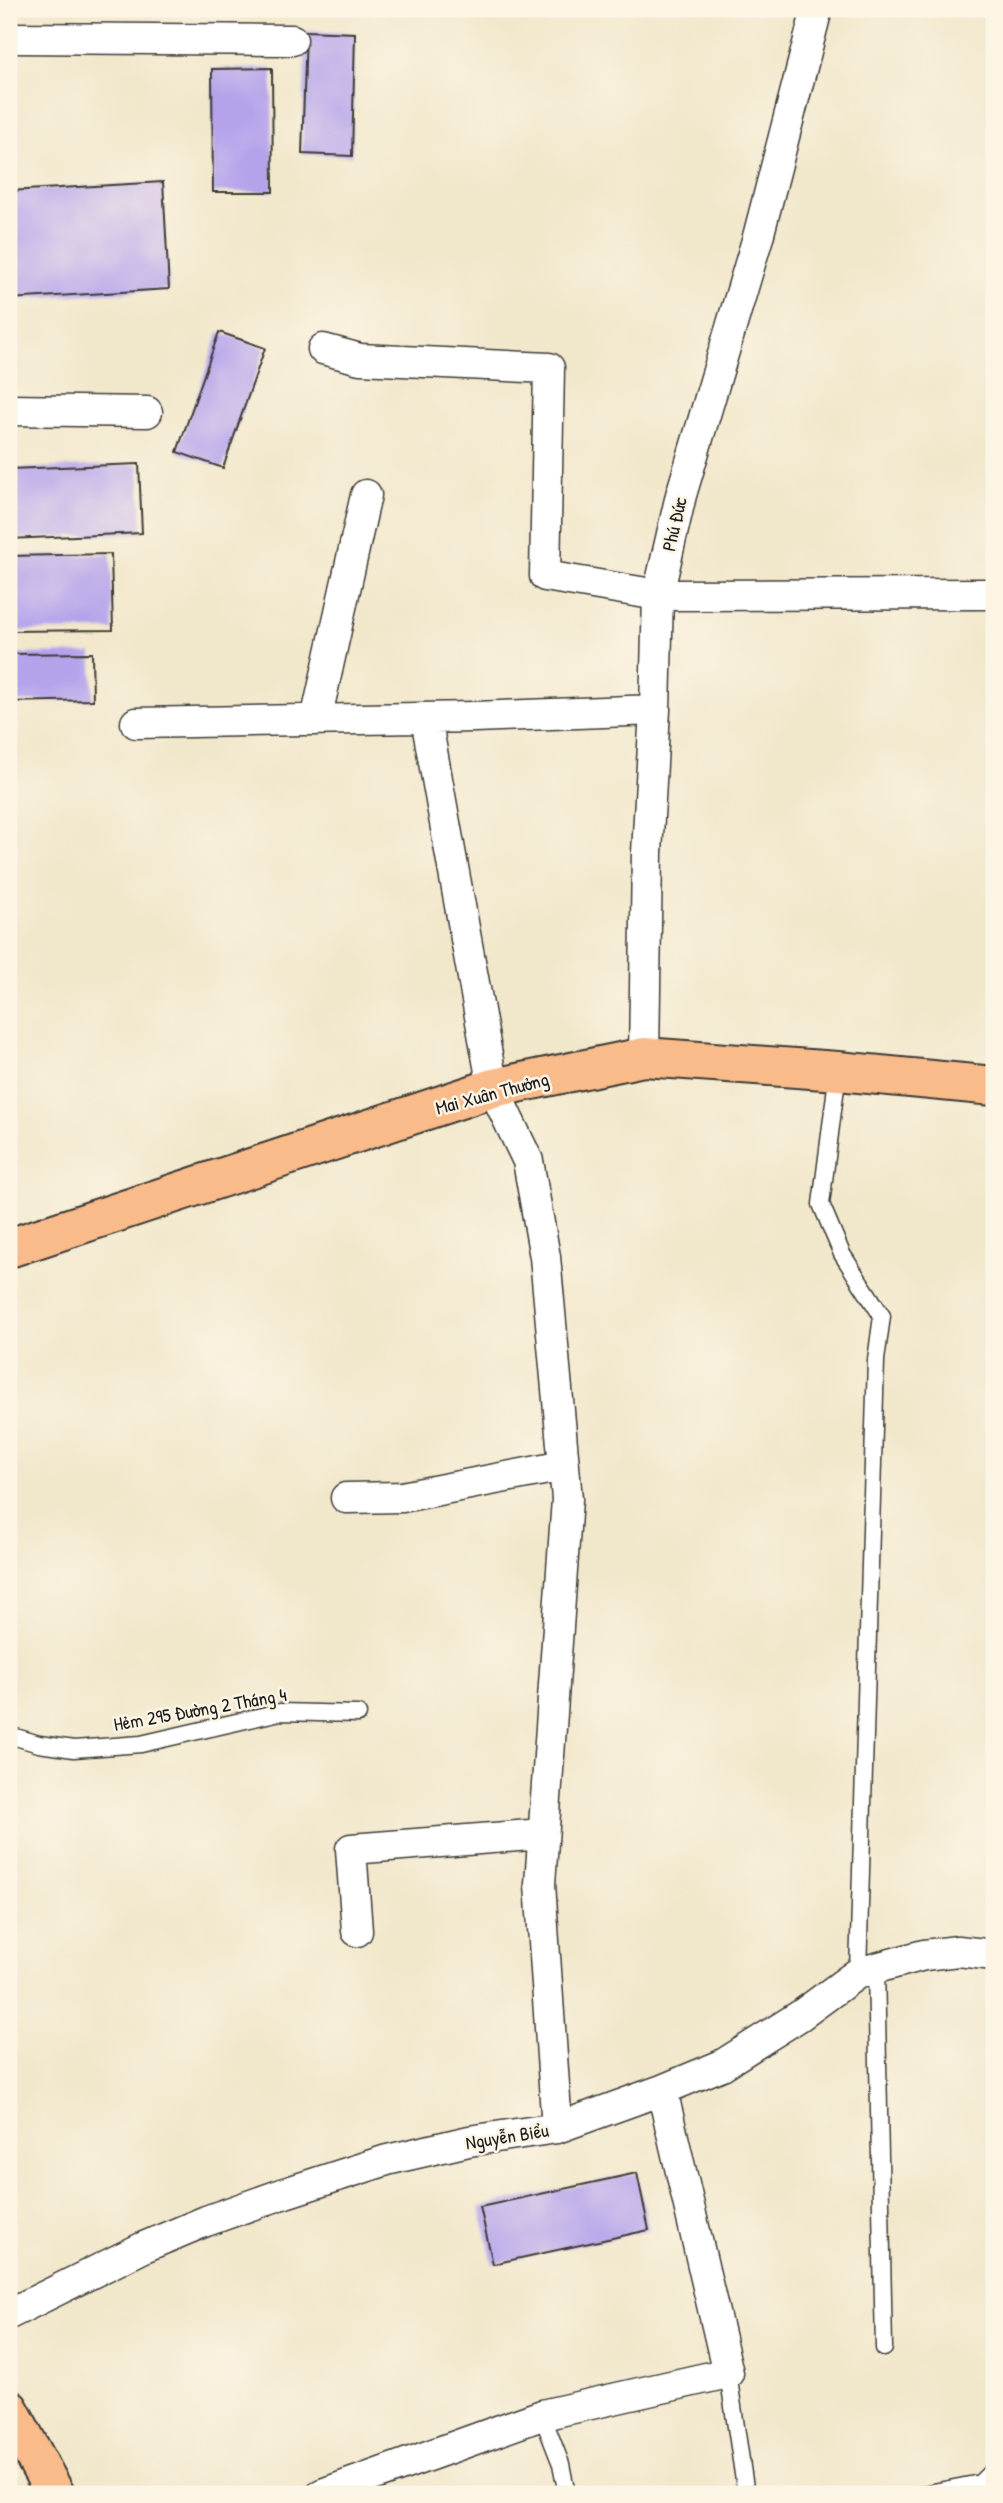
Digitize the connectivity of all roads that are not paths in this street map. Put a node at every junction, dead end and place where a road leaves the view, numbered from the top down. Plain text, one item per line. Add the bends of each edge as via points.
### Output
1 (817, 9) edge
2 (9, 38) edge
3 (292, 40) dead end
4 (323, 349) dead end
5 (9, 411) edge
6 (147, 412) dead end
7 (366, 495) dead end
8 (658, 594) junction
9 (994, 594) edge
10 (655, 710) junction
11 (426, 718) junction
12 (316, 720) junction
13 (136, 723) dead end
14 (644, 1057) junction
15 (838, 1071) junction
16 (994, 1086) edge
17 (493, 1088) junction
18 (9, 1248) edge
19 (564, 1466) junction
20 (346, 1498) dead end
21 (358, 1714) dead end
22 (9, 1735) edge
23 (543, 1835) junction
24 (357, 1931) dead end
25 (994, 1955) edge
26 (867, 1971) junction
27 (662, 2090) junction
28 (557, 2128) junction
29 (9, 2314) edge
30 (884, 2348) dead end
31 (728, 2374) junction
32 (9, 2409) edge
33 (542, 2415) junction
34 (994, 2469) edge
35 (55, 2494) edge
36 (322, 2494) edge
37 (567, 2494) edge
38 (746, 2494) edge
39 (923, 2494) edge

1 - 8 street, Phú Đức via 758,237 681,495
2 - 3 street
4 - 8 street via 360,359 549,368 545,576
5 - 6 street
7 - 12 street
8 - 9 street
8 - 10 street, Phú Đức
10 - 11 street
10 - 14 street, Phú Đức
11 - 12 street
11 - 17 street
12 - 13 street
14 - 15 main road, Mai Xuân Thưởng
14 - 17 main road, Mai Xuân Thưởng
15 - 16 main road, Mai Xuân Thưởng
15 - 26 lane via 821,1204 842,1254 882,1316 875,1374
17 - 18 main road, Mai Xuân Thưởng
17 - 19 street via 528,1161 545,1257
19 - 20 street via 402,1497
19 - 23 street via 567,1499
21 - 22 lane, Hẻm 295 Đường 2 Tháng 4 via 280,1712 141,1744 74,1749
23 - 24 street via 351,1849
23 - 28 street via 540,1884
25 - 26 street, Nguyễn Biểu via 958,1951 924,1955
26 - 27 street, Nguyễn Biểu via 722,2065
26 - 30 lane
27 - 28 street, Nguyễn Biểu
27 - 31 street
28 - 29 street, Nguyễn Biểu via 469,2141 387,2160 285,2193 144,2247
31 - 33 street
31 - 38 lane
32 - 35 main road
33 - 36 street
33 - 37 lane
34 - 39 lane via 980,2483

